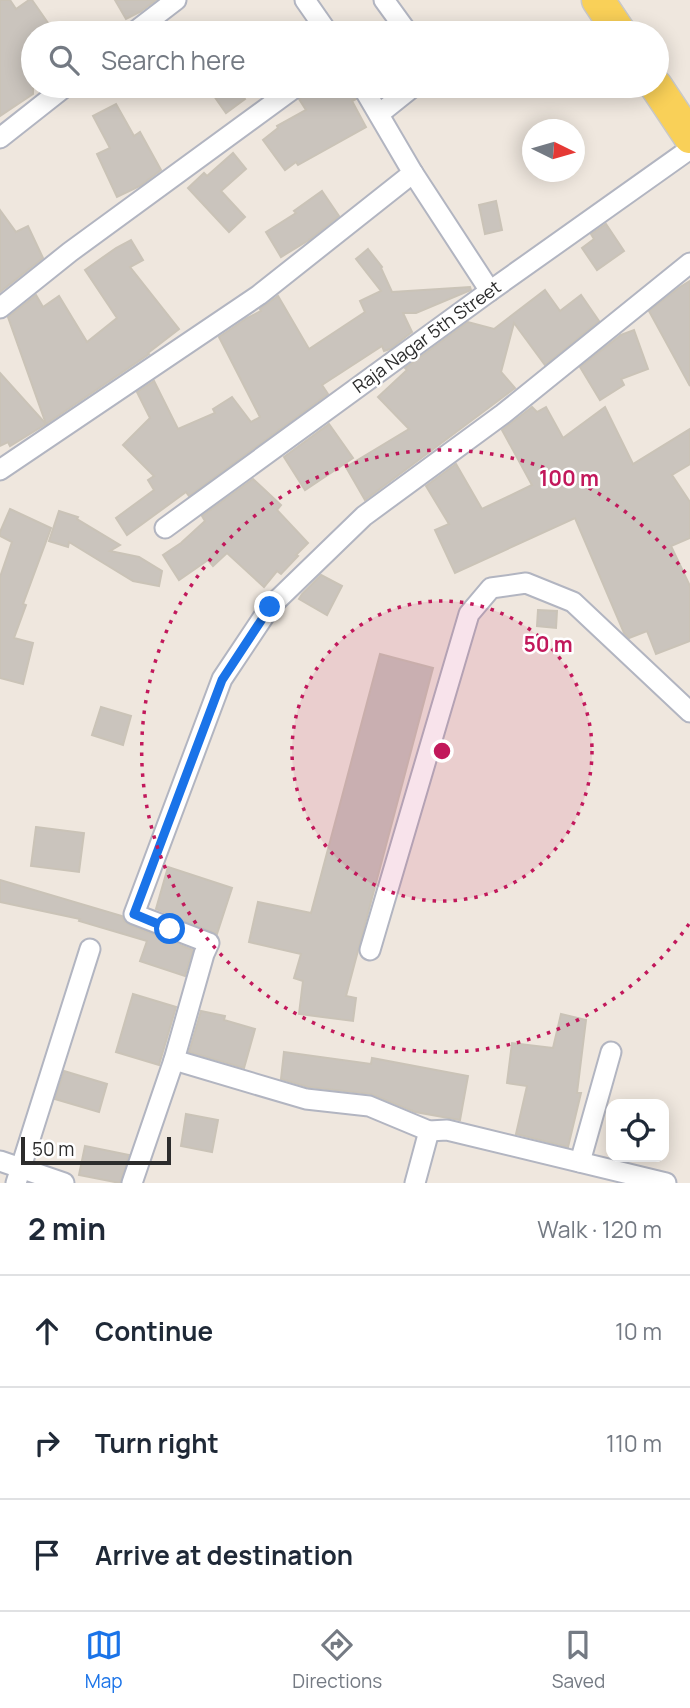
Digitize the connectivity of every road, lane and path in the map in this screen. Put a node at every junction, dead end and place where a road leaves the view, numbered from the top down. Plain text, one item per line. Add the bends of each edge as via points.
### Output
1 (176, 0) edge
2 (305, 0) edge
3 (384, 0) edge
4 (598, 0) edge
5 (149, 21) edge
6 (320, 21) edge
7 (399, 21) edge
8 (613, 21) edge
9 (51, 98) edge
10 (281, 98) edge
11 (369, 98) edge
12 (399, 98) edge
13 (664, 98) edge
14 (379, 114) junction
15 (689, 135) edge
16 (0, 138) edge
17 (413, 173) junction
18 (690, 263) edge
19 (489, 291) junction
20 (0, 308) edge
21 (0, 470) edge
22 (165, 528) dead end
23 (690, 712) edge
24 (90, 949) dead end
25 (370, 950) dead end
26 (611, 1052) dead end
27 (174, 1060) junction
28 (429, 1131) junction
29 (0, 1161) edge
30 (580, 1162) junction
31 (18, 1175) edge
32 (64, 1183) edge
33 (132, 1183) edge
34 (415, 1183) edge
35 (666, 1183) edge

1 - 5 street
2 - 6 street
3 - 7 street
4 - 8 main road
9 - 16 street
10 - 20 street
11 - 14 street
12 - 14 street
13 - 15 main road
14 - 17 street
15 - 19 street, Raja Nagar 5th Street
17 - 19 street
17 - 21 street via 259,295
18 - 27 street via 503,414 364,516 270,607 222,680 134,914 209,943
19 - 22 street, Raja Nagar 5th Street
23 - 25 street via 572,603 526,583 491,588 469,614
24 - 31 street
26 - 30 street
27 - 28 street via 306,1099 369,1106
27 - 33 street
28 - 30 street via 447,1130
28 - 34 street
29 - 31 street
30 - 35 street
31 - 32 street

